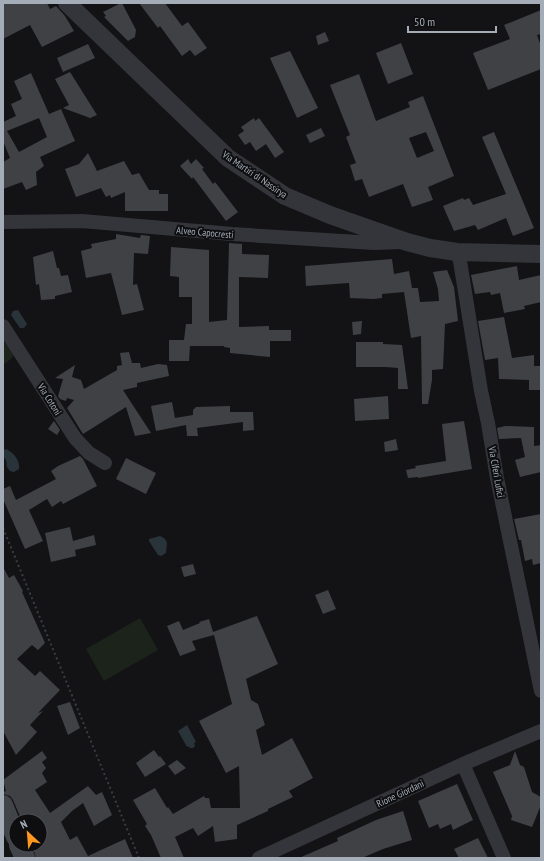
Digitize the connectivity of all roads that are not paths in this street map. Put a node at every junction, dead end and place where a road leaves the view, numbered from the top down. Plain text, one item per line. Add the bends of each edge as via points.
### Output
1 (67, 3) edge
2 (3, 222) edge
3 (407, 242) junction
4 (458, 252) junction
5 (541, 254) edge
6 (3, 326) edge
7 (105, 463) dead end
8 (541, 691) edge
9 (541, 731) edge
10 (463, 764) junction
11 (3, 805) edge
12 (8, 817) edge
13 (259, 858) edge
14 (504, 858) edge

1 - 3 street, Via Martiri di Nassirya via 228,158 285,196
2 - 3 street, Alveo Capocresti via 82,221 366,243
3 - 4 street, Via Martiri di Nassirya
4 - 5 street, Via Martiri di Nassirya
4 - 8 street, Via Ciferi Lufici via 497,478
6 - 7 street, Via Cotoni via 75,438 89,453
9 - 10 street, Rione Giordani
10 - 13 street, Rione Giordani
10 - 14 street
11 - 12 main road

